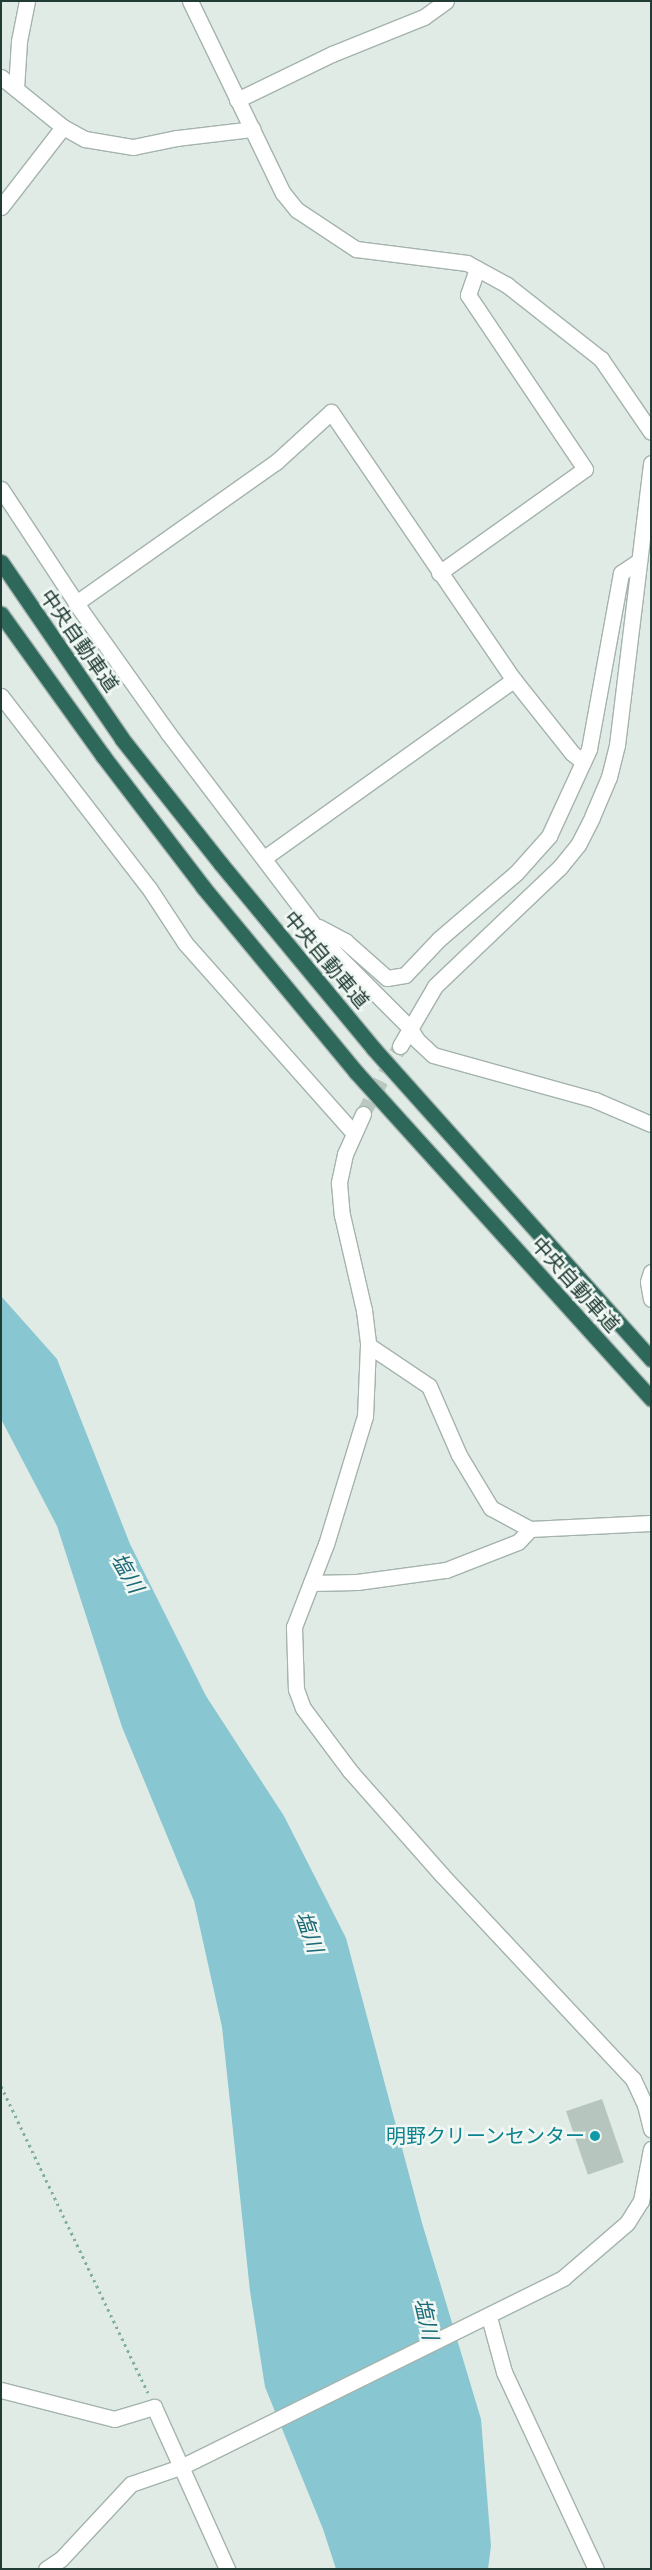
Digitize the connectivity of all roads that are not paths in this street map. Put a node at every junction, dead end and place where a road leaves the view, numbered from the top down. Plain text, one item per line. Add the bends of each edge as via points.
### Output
1 (27, 1) edge
2 (190, 1) edge
3 (446, 1) edge
4 (1, 77) edge
5 (16, 88) junction
6 (237, 100) junction
7 (63, 127) junction
8 (252, 129) junction
9 (1, 207) edge
10 (477, 269) junction
11 (651, 432) edge
12 (651, 463) edge
13 (1, 489) edge
14 (639, 561) junction
15 (1, 562) edge
16 (439, 573) junction
17 (76, 603) junction
18 (1, 614) edge
19 (514, 680) junction
20 (1, 696) edge
21 (583, 762) junction
22 (264, 858) junction
23 (316, 925) junction
24 (409, 1027) junction
25 (400, 1046) tunnel mouth
26 (363, 1114) tunnel mouth
27 (651, 1124) edge
28 (353, 1132) junction
29 (651, 1272) edge
30 (651, 1299) edge
31 (368, 1344) junction
32 (651, 1359) edge
33 (651, 1398) edge
34 (651, 1523) edge
35 (530, 1528) junction
36 (310, 1584) junction
37 (651, 2128) edge
38 (651, 2149) edge
39 (651, 2160) edge
40 (484, 2320) junction
41 (1, 2390) edge
42 (187, 2464) junction
43 (46, 2569) edge
44 (227, 2569) edge
45 (596, 2569) edge

1 - 5 street via 19,41
2 - 6 street
3 - 6 street via 424,17 332,54
4 - 5 street
5 - 7 street
6 - 8 street
7 - 8 street via 85,139 133,147
7 - 9 street
8 - 10 street via 283,193 297,210 332,235 356,249 467,263
10 - 11 street via 508,284 601,359
10 - 16 street via 468,295 584,470
12 - 14 street
13 - 17 street
14 - 21 street via 621,573 601,696
14 - 24 street via 617,745 609,777 578,845 560,867 435,986
15 - 32 highway, 中央自動車道 via 122,739 221,864 374,1048
16 - 17 street via 331,412 276,462
16 - 19 street
17 - 22 street via 168,733
18 - 33 highway, 中央自動車道 via 103,756 246,939 356,1072
19 - 21 street via 572,754
19 - 22 street
20 - 28 street via 149,888 185,943
21 - 23 street via 549,836 516,873 440,939 405,975 387,978 345,941
22 - 23 street
23 - 24 street via 335,953
24 - 25 street
24 - 27 street via 433,1056 595,1100
26 - 28 street
28 - 31 street via 339,1183 342,1215 359,1283
29 - 30 street via 648,1295
31 - 35 street via 429,1386 459,1455 491,1508
31 - 36 street via 365,1416
34 - 35 street
35 - 36 street via 518,1542 446,1570 357,1582
36 - 37 street via 294,1627 292,1662 296,1690 303,1708 350,1771 441,1874 632,2079 645,2105
38 - 39 street
39 - 40 street via 641,2201 627,2223 563,2278
40 - 42 street
40 - 45 street via 504,2372
41 - 42 street via 114,2419 154,2407
42 - 43 street via 131,2484 61,2559
42 - 44 street

